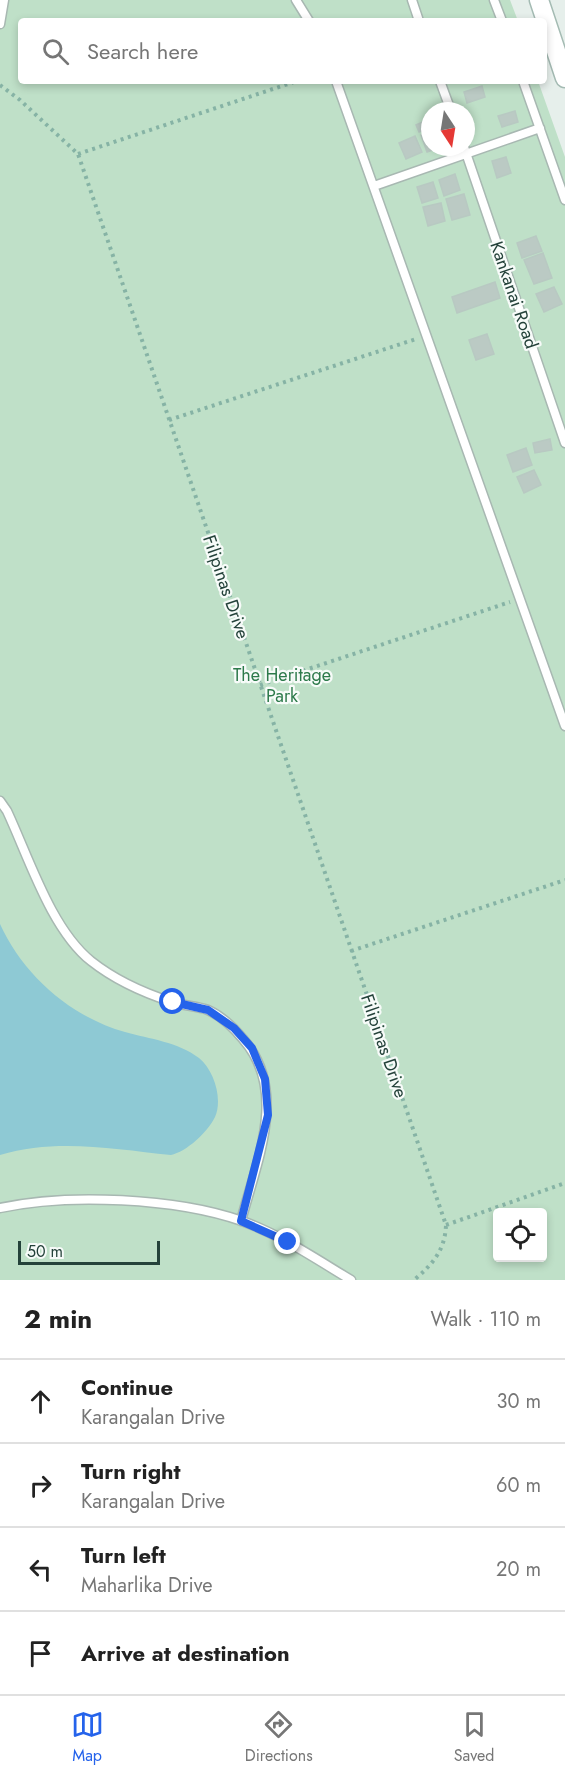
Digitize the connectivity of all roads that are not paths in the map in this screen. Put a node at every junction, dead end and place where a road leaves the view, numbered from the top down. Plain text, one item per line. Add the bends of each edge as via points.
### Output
1 (4, 0) edge
2 (296, 0) edge
3 (412, 0) edge
4 (494, 0) edge
5 (540, 0) edge
6 (307, 18) edge
7 (418, 18) edge
8 (501, 18) edge
9 (546, 18) edge
10 (547, 22) edge
11 (0, 24) edge
12 (565, 78) edge
13 (337, 84) edge
14 (441, 84) edge
15 (524, 84) edge
16 (448, 102) edge
17 (540, 128) junction
18 (475, 148) edge
19 (452, 156) edge
20 (467, 156) edge
21 (374, 186) junction
22 (565, 200) edge
23 (565, 443) edge
24 (565, 693) edge
25 (555, 696) junction
26 (565, 726) edge
27 (0, 801) edge
28 (0, 1208) edge
29 (241, 1221) junction
30 (351, 1280) edge

1 - 11 lane
2 - 6 lane
3 - 7 lane
4 - 8 lane
5 - 9 main road
10 - 12 main road
13 - 21 lane
14 - 16 lane
15 - 17 lane
17 - 18 lane
17 - 22 lane
19 - 21 lane
20 - 23 lane, Kankanai Road
21 - 25 lane
24 - 25 lane
25 - 26 lane
27 - 29 lane via 65,932 90,961 125,984 208,1010 234,1028 252,1048 265,1079 268,1115
28 - 29 lane via 88,1199 173,1206
29 - 30 lane via 288,1242

